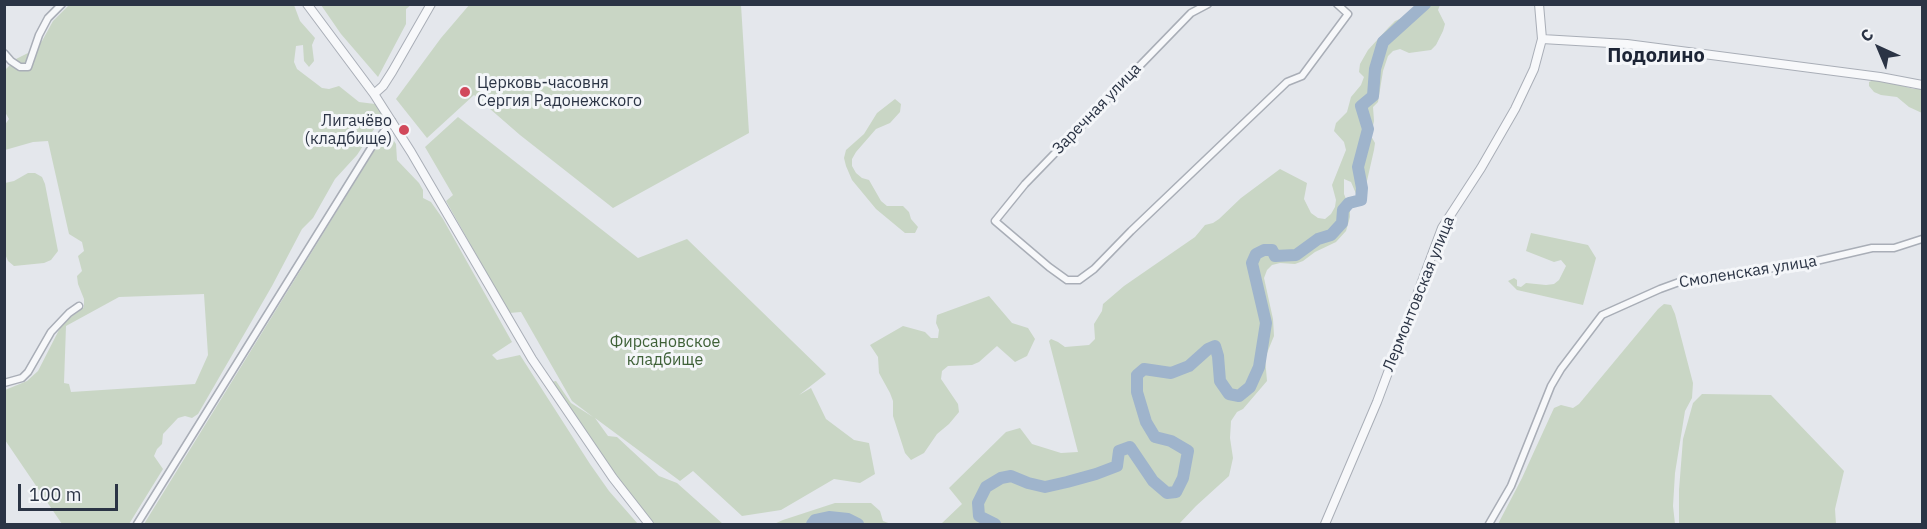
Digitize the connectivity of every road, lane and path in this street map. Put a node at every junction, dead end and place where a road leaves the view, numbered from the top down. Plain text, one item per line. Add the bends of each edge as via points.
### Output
1 (62, 4) edge
2 (307, 4) edge
3 (431, 4) edge
4 (1208, 4) edge
5 (1337, 4) edge
6 (1539, 4) edge
7 (1542, 39) junction
8 (4, 53) edge
9 (1923, 85) edge
10 (374, 94) junction
11 (392, 121) junction
12 (1923, 239) edge
13 (79, 306) dead end
14 (4, 383) edge
15 (137, 525) edge
16 (650, 525) edge
17 (1324, 525) edge
18 (1489, 525) edge

1 - 8 street via 48,18 28,67 20,67
2 - 10 street
3 - 10 street via 383,87
4 - 5 street, Заречная улица via 1183,21 1024,184 994,221 1067,280 1078,280 1094,269 1287,82 1302,76 1348,14
6 - 7 street, Лермонтовская улица
7 - 9 street via 1627,44
7 - 17 street, Лермонтовская улица via 1534,69 1515,109 1442,228 1377,402
10 - 11 street
11 - 15 street via 371,148
11 - 16 street via 532,359
12 - 18 street, Смоленская улица via 1894,248 1872,248 1803,264 1682,282 1602,315 1551,386 1511,486
13 - 14 street via 51,332 28,372

